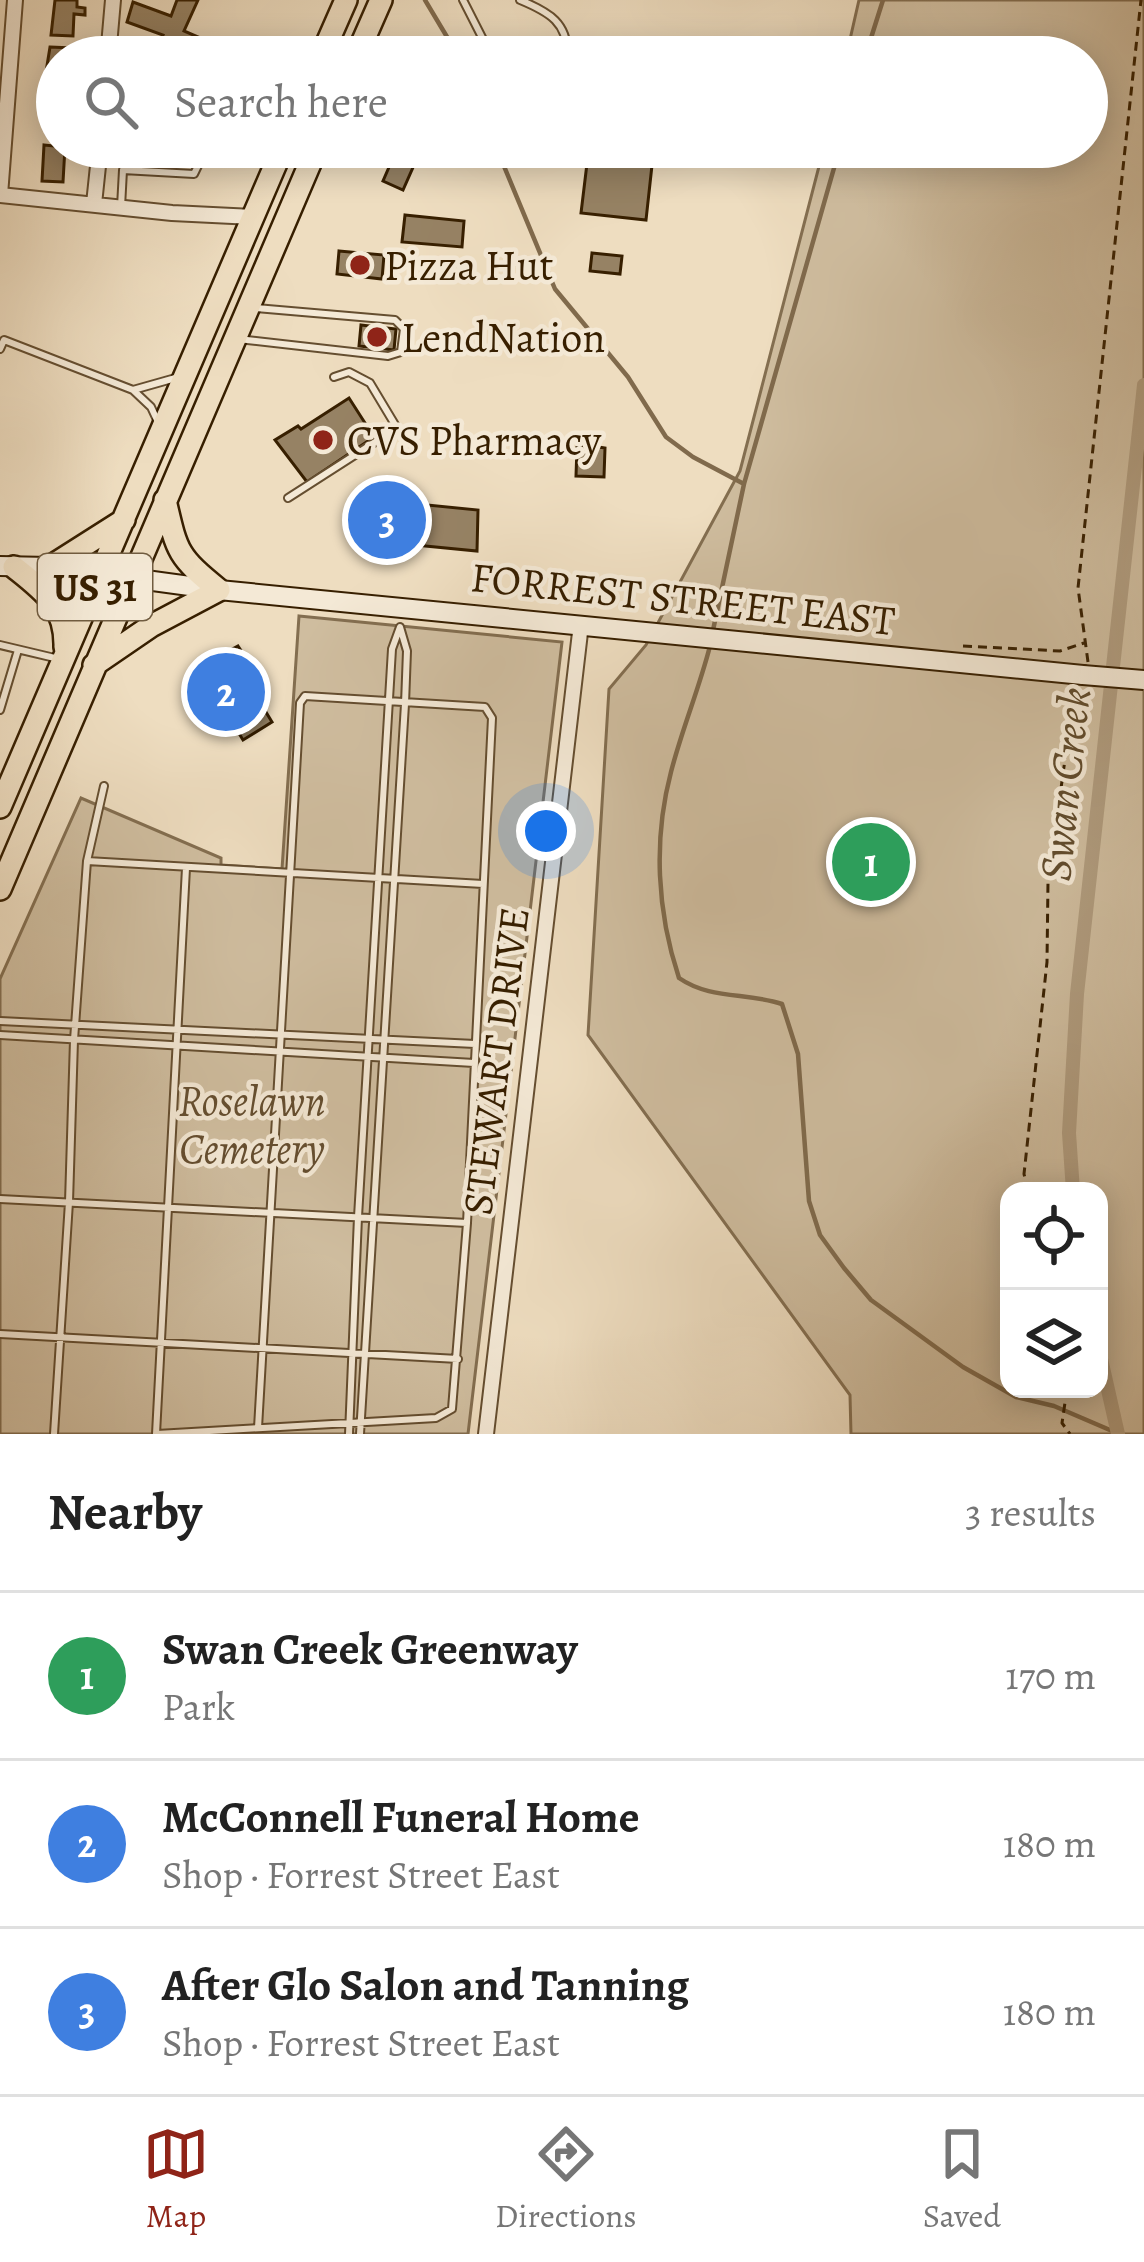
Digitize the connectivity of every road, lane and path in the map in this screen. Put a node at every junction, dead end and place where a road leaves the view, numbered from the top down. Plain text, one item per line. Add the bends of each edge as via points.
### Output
1 (15, 0) edge
2 (113, 0) edge
3 (346, 0) edge
4 (381, 0) edge
5 (464, 0) edge
6 (520, 0) edge
7 (1141, 0) edge
8 (110, 36) edge
9 (330, 36) edge
10 (365, 36) edge
11 (482, 36) edge
12 (566, 36) edge
13 (98, 168) edge
14 (197, 168) edge
15 (274, 168) edge
16 (308, 168) edge
17 (272, 173) junction
18 (301, 184) junction
19 (0, 195) edge
20 (94, 204) junction
21 (122, 207) junction
22 (254, 217) junction
23 (248, 307) junction
24 (2, 339) edge
25 (234, 339) junction
26 (0, 349) edge
27 (188, 370) junction
28 (334, 376) dead end
29 (217, 379) junction
30 (133, 390) junction
31 (161, 432) junction
32 (288, 498) dead end
33 (165, 500) junction
34 (124, 519) junction
35 (7, 566) edge
36 (50, 567) junction
37 (100, 575) junction
38 (130, 580) junction
39 (219, 590) junction
40 (401, 617) junction
41 (581, 624) junction
42 (1085, 642) junction
43 (0, 645) edge
44 (18, 650) junction
45 (1087, 654) dead end
46 (64, 657) junction
47 (949, 661) junction
48 (93, 665) junction
49 (1144, 680) edge
50 (389, 703) junction
51 (405, 704) junction
52 (1072, 709) dead end
53 (0, 710) edge
54 (6, 777) edge
55 (104, 786) dead end
56 (39, 798) junction
57 (0, 807) edge
58 (87, 861) junction
59 (186, 868) junction
60 (289, 873) junction
61 (378, 879) junction
62 (394, 880) junction
63 (483, 884) junction
64 (0, 889) edge
65 (0, 1021) edge
66 (75, 1024) junction
67 (178, 1028) junction
68 (0, 1036) edge
69 (280, 1036) junction
70 (74, 1040) junction
71 (368, 1041) junction
72 (384, 1042) junction
73 (475, 1044) junction
74 (177, 1047) junction
75 (279, 1051) junction
76 (367, 1055) junction
77 (383, 1055) junction
78 (474, 1063) junction
79 (1026, 1182) edge
80 (0, 1198) edge
81 (69, 1202) junction
82 (167, 1208) junction
83 (268, 1214) junction
84 (358, 1217) junction
85 (375, 1218) junction
86 (467, 1223) junction
87 (0, 1334) edge
88 (59, 1337) junction
89 (160, 1343) junction
90 (262, 1348) junction
91 (352, 1354) junction
92 (367, 1354) junction
93 (459, 1359) junction
94 (1067, 1398) edge
95 (364, 1421) junction
96 (347, 1422) junction
97 (258, 1428) junction
98 (54, 1434) edge
99 (156, 1434) edge
100 (349, 1434) edge
101 (360, 1434) edge
102 (486, 1434) edge
103 (1070, 1434) edge

1 - 19 street
2 - 8 street
3 - 9 main road
4 - 10 main road
5 - 11 lane
6 - 12 lane via 556,19
7 - 42 path via 1078,588
13 - 20 street
14 - 21 lane via 123,170
15 - 17 main road, US 31
16 - 18 main road, US 31
17 - 18 lane
17 - 22 main road, US 31
18 - 23 main road, US 31
19 - 20 street
20 - 21 street
21 - 22 street
22 - 27 main road, US 31
23 - 25 main road, US 31
23 - 25 lane via 395,320 404,329 401,352
24 - 26 lane
24 - 30 lane
25 - 29 main road, US 31
27 - 29 lane
27 - 30 lane
27 - 31 main road, US 31
28 - 32 lane via 350,372 370,383 397,428
29 - 33 main road, US 31
30 - 31 lane
31 - 34 main road, US 31
33 - 38 main road, US 31
33 - 39 main road via 184,562
34 - 36 main road
34 - 37 main road, US 31
35 - 36 street, FORREST STREET EAST
35 - 46 main road via 60,610
36 - 37 street, FORREST STREET EAST
37 - 38 street, FORREST STREET EAST
37 - 46 main road, US 31
38 - 39 street, FORREST STREET EAST
38 - 48 main road, US 31
39 - 40 street, FORREST STREET EAST
39 - 48 main road
40 - 41 street, FORREST STREET EAST
40 - 50 lane
40 - 51 lane
41 - 47 street, FORREST STREET EAST
41 - 102 street, STEWART DRIVE
42 - 45 path
42 - 47 path via 1060,651 951,646
43 - 44 lane
44 - 46 lane
44 - 53 lane
46 - 54 main road, US 31
47 - 49 street, FORREST STREET EAST, bridge
48 - 56 main road, US 31
50 - 51 lane
50 - 60 lane via 305,696 300,703
50 - 61 lane
51 - 62 lane
51 - 63 lane via 485,707 492,718
52 - 79 path via 1048,882
54 - 56 lane
54 - 57 main road, US 31
55 - 58 lane
56 - 64 main road, US 31
58 - 59 lane
58 - 66 lane
59 - 60 lane
59 - 67 lane
60 - 61 lane
60 - 69 lane
61 - 62 lane
61 - 71 lane
62 - 63 lane
62 - 72 lane
63 - 73 lane
65 - 66 lane
66 - 67 lane
66 - 70 lane
67 - 69 lane
67 - 74 lane
68 - 70 lane
69 - 71 lane
69 - 75 lane
70 - 74 lane
70 - 81 lane
71 - 72 lane
71 - 76 lane
72 - 73 lane
72 - 77 lane
73 - 78 lane
74 - 75 lane
74 - 82 lane
75 - 76 lane
75 - 83 lane
76 - 77 lane
76 - 84 lane
77 - 78 lane
77 - 85 lane
78 - 86 lane
80 - 81 lane
81 - 82 lane
81 - 88 lane
82 - 83 lane
82 - 89 lane
83 - 84 lane
83 - 90 lane
84 - 85 lane
84 - 91 lane
85 - 86 lane
85 - 92 lane
86 - 93 lane
87 - 88 lane
88 - 89 lane
88 - 98 lane
89 - 90 lane
89 - 99 lane
90 - 91 lane
90 - 97 lane
91 - 92 lane
91 - 96 lane
92 - 93 lane
92 - 95 lane
93 - 95 lane via 452,1409 436,1418
94 - 103 path via 1062,1423
95 - 96 lane
95 - 101 lane
96 - 97 lane
96 - 100 lane
97 - 99 lane

